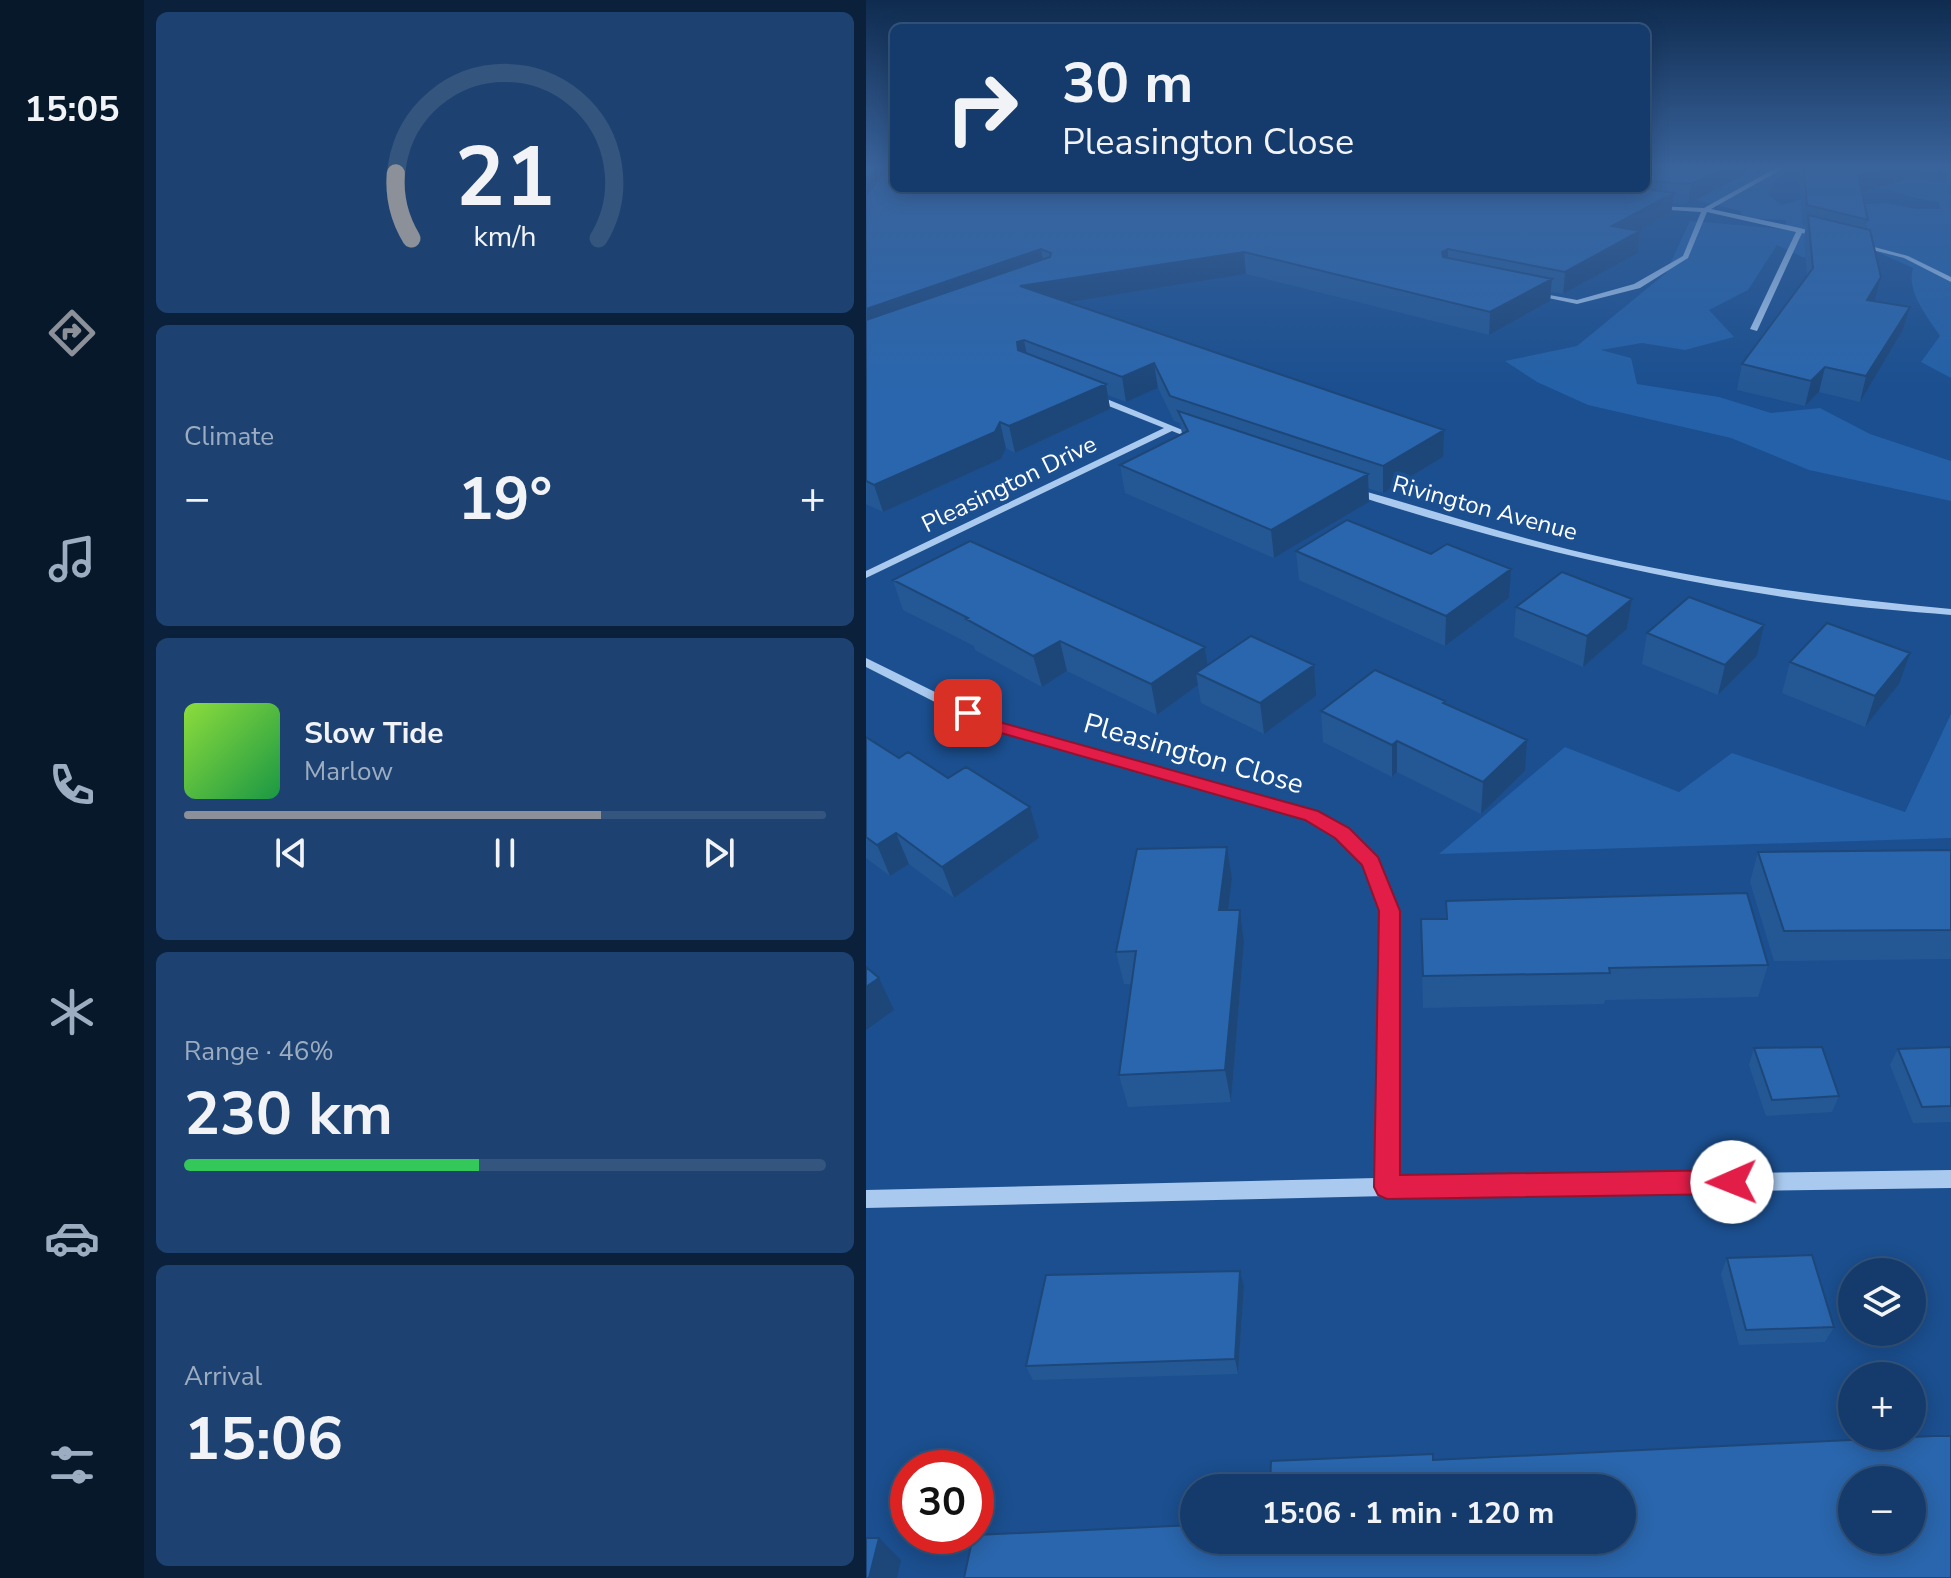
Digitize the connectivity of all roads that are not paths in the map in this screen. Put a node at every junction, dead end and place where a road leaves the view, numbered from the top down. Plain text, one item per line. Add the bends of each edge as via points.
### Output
1 (1693, 241) edge
2 (1795, 241) edge
3 (1845, 242) edge
4 (1951, 280) edge
5 (1516, 291) edge
6 (1754, 329) dead end
7 (1085, 394) edge
8 (1170, 429) junction
9 (1213, 444) edge
10 (1344, 488) edge
11 (866, 575) edge
12 (1951, 612) edge
13 (866, 662) edge
14 (1951, 1179) edge
15 (1387, 1187) junction
16 (866, 1199) edge

1 - 5 street via 1686,257 1637,286 1577,302
2 - 6 street
3 - 4 street via 1906,257
7 - 8 street
8 - 9 street
8 - 11 street, Pleasington Drive
10 - 12 street, Rivington Avenue via 1625,566 1801,597
13 - 15 street, Pleasington Close via 993,726 1311,815 1342,833 1371,862 1390,911
14 - 15 street
15 - 16 street

